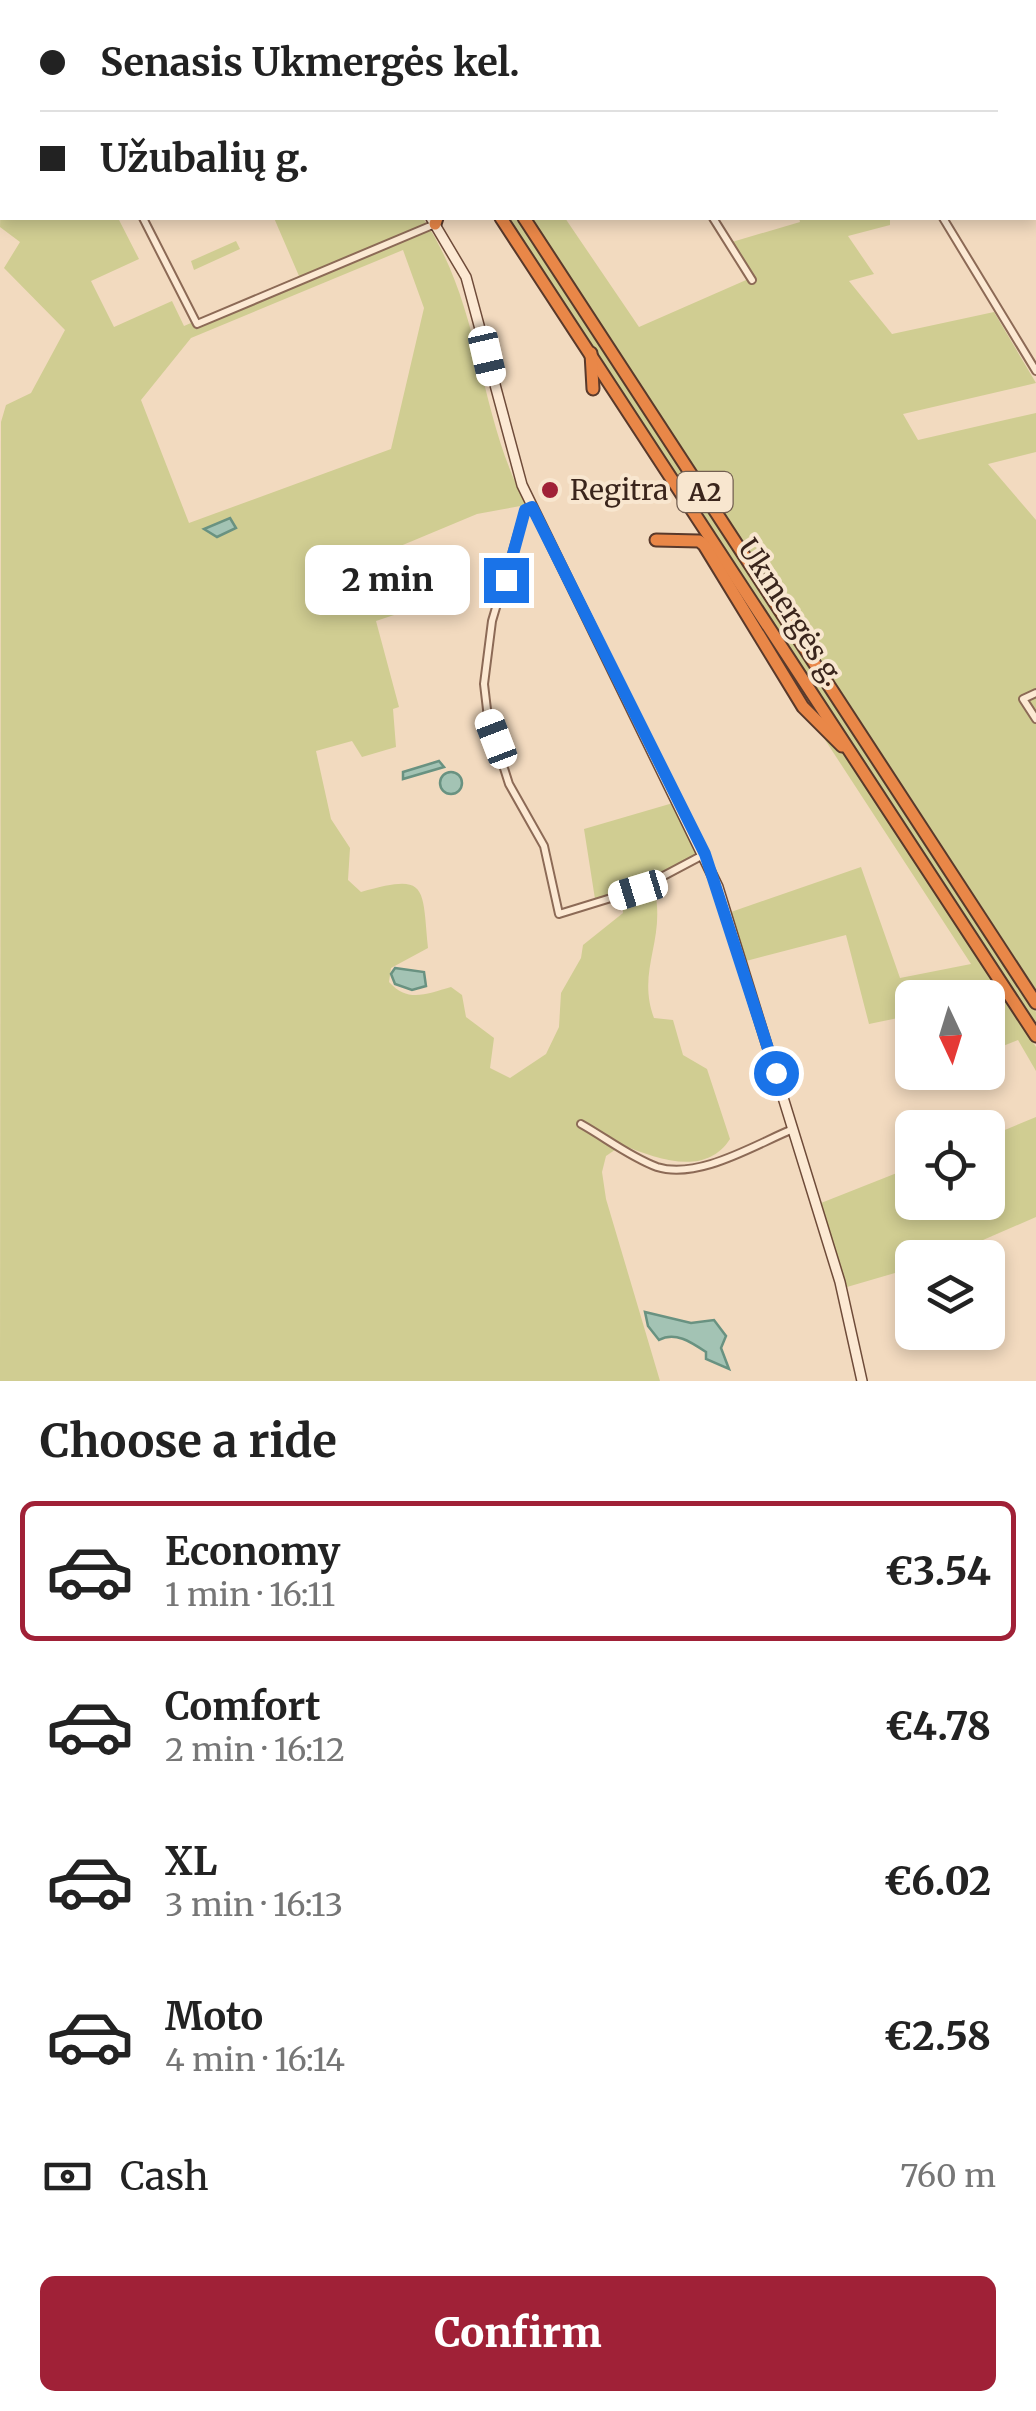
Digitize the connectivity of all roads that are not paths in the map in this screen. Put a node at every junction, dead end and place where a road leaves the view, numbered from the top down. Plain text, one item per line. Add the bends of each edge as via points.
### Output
1 (144, 220) edge
2 (434, 220) edge
3 (503, 220) edge
4 (525, 220) edge
5 (714, 220) edge
6 (944, 220) edge
7 (752, 280) dead end
8 (590, 349) junction
9 (1036, 370) edge
10 (593, 389) dead end
11 (532, 507) junction
12 (656, 540) dead end
13 (1036, 693) edge
14 (1036, 720) edge
15 (870, 780) junction
16 (705, 854) junction
17 (1036, 1003) edge
18 (1036, 1036) edge
19 (581, 1124) dead end
20 (793, 1128) junction
21 (862, 1381) edge

1 - 2 street via 197,324
2 - 11 main road via 466,277 510,452
3 - 8 highway, Ukmergės g. / A2
4 - 17 highway, Ukmergės g. / A2
5 - 7 street
6 - 9 street
8 - 10 highway
8 - 15 highway, Ukmergės g. / A2
11 - 16 main road
11 - 16 street via 525,510 492,620 484,684 509,784 544,846 559,914 638,890
12 - 15 highway via 704,545 803,706
13 - 14 street via 1023,699
15 - 18 highway, Ukmergės g. / A2
16 - 20 main road
19 - 20 street via 636,1158 678,1170
20 - 21 main road

